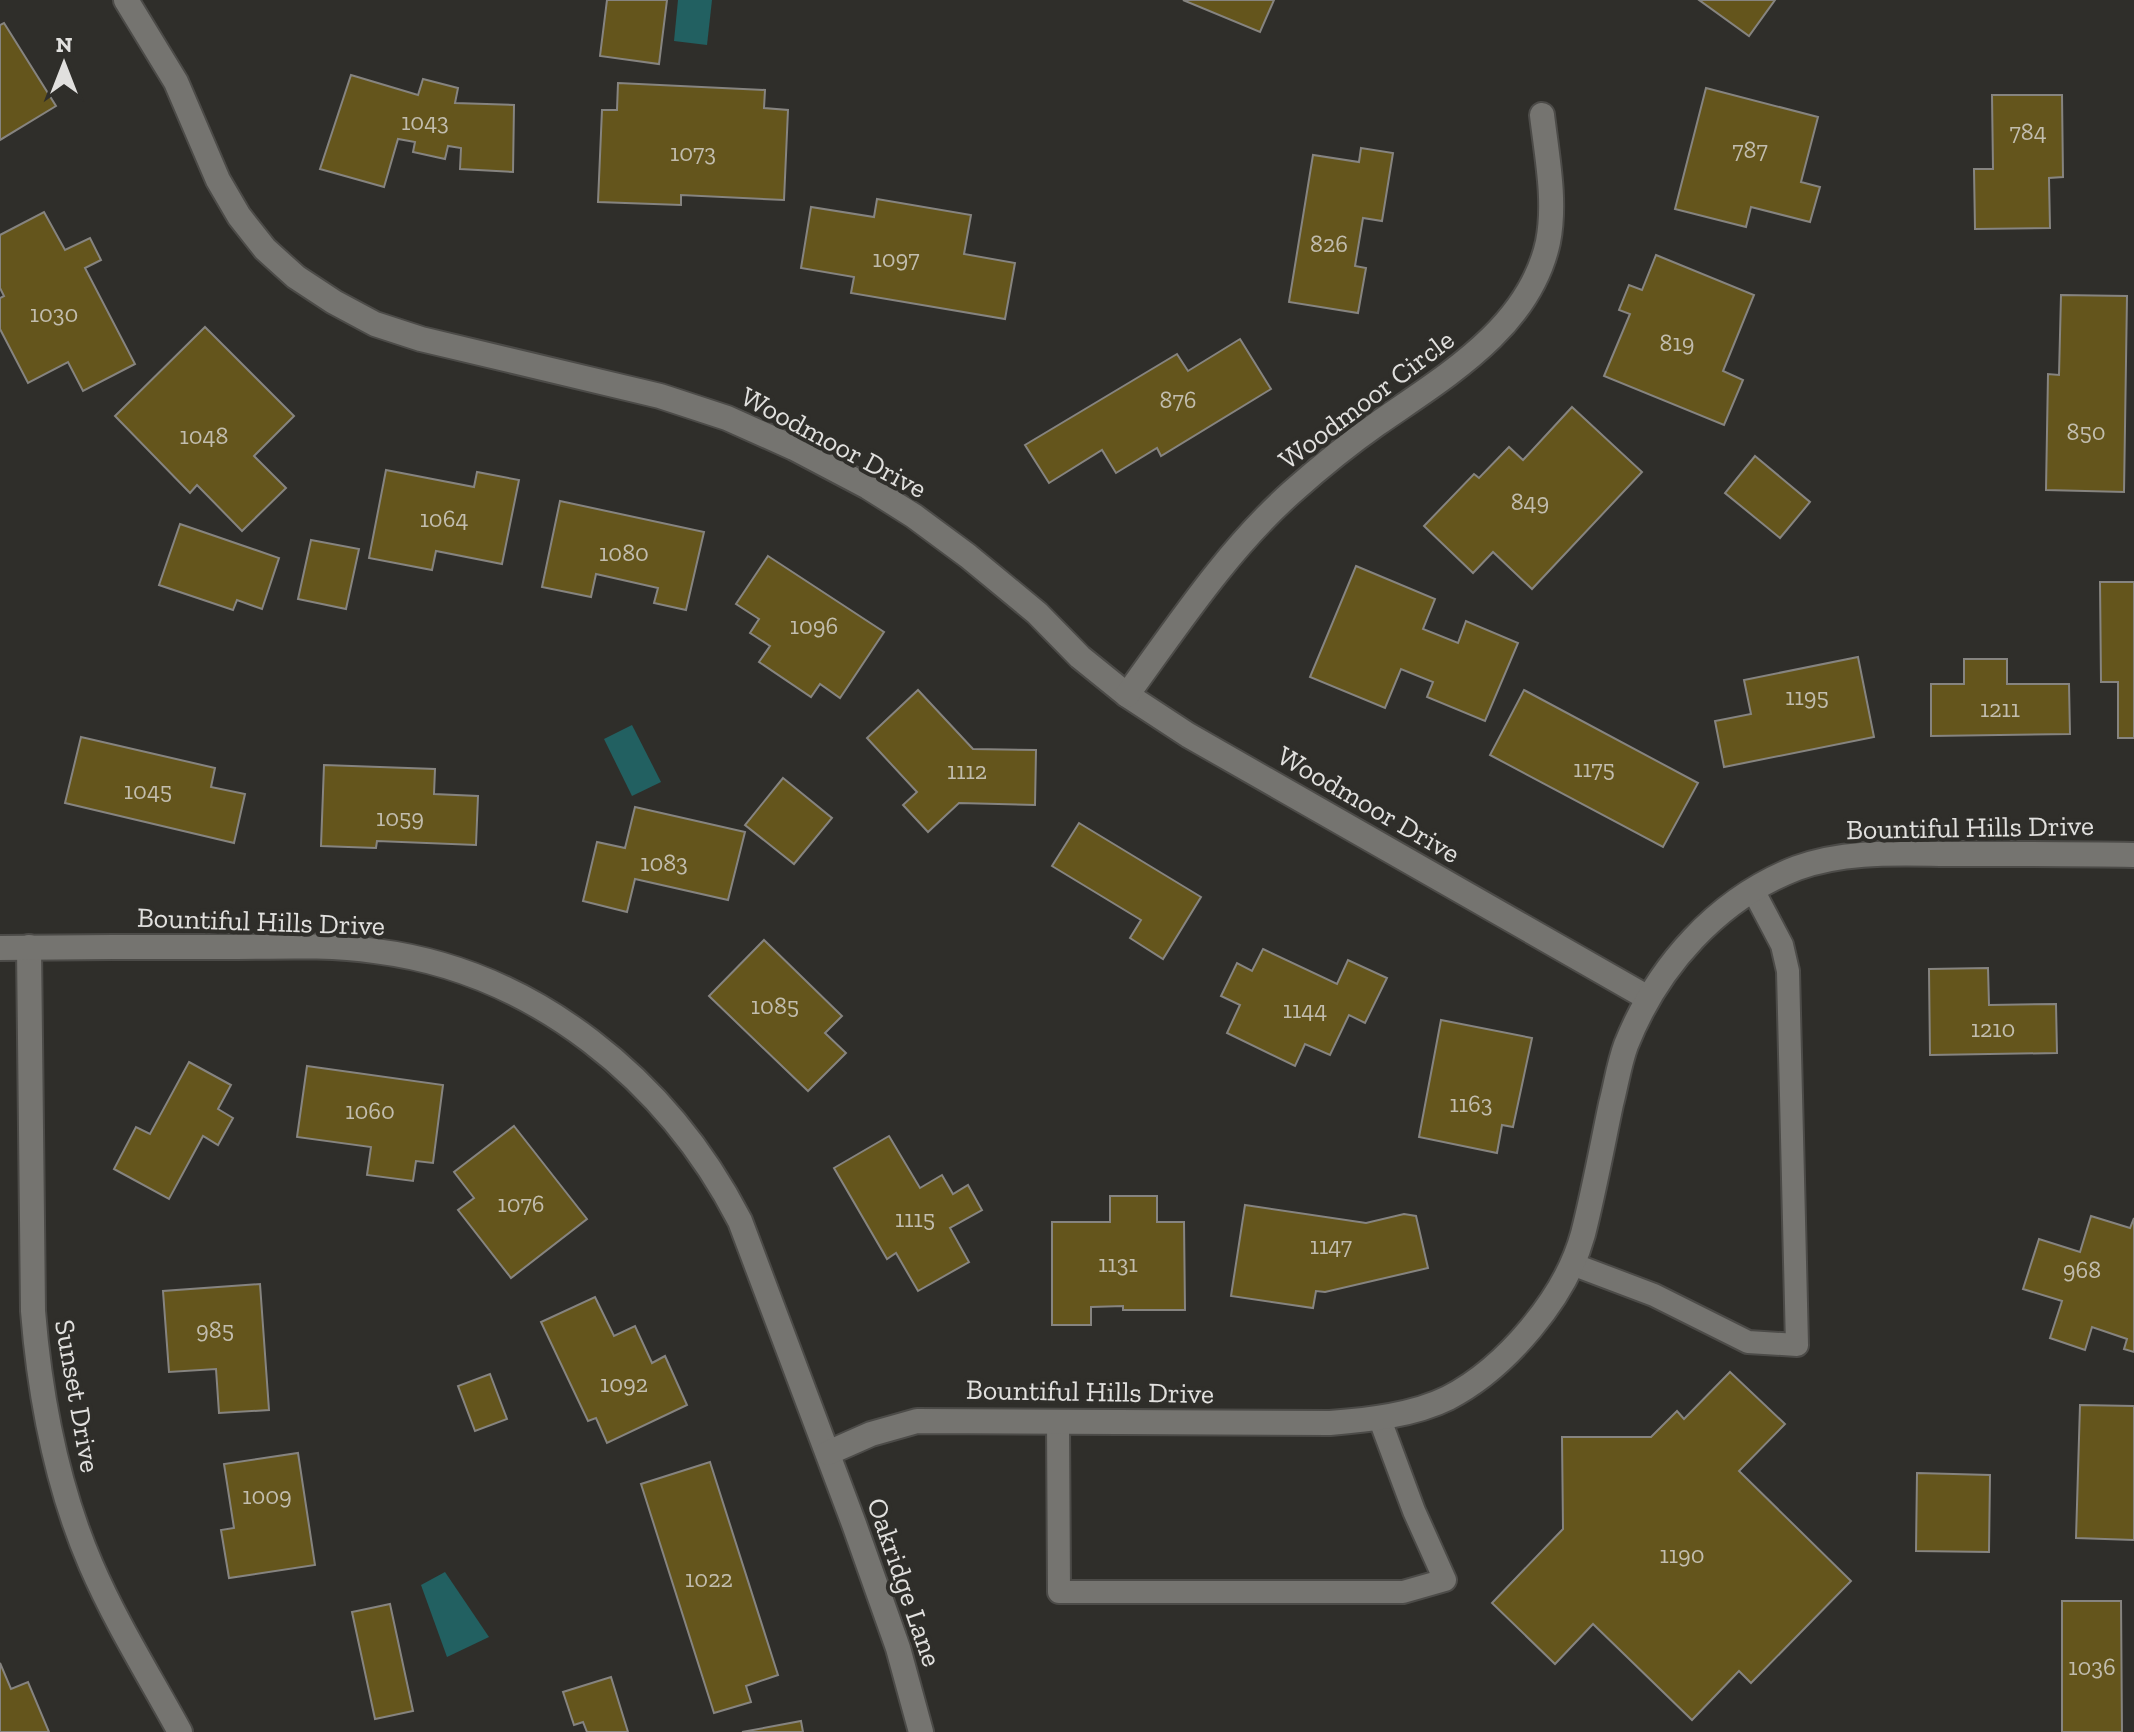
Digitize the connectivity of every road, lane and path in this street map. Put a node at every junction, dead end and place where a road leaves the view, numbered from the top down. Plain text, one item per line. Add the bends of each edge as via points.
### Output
1 (126, 0) edge
2 (1542, 115) dead end
3 (1127, 695) junction
4 (2134, 855) edge
5 (1753, 890) junction
6 (29, 947) junction
7 (0, 948) edge
8 (1648, 998) junction
9 (1572, 1264) junction
10 (1379, 1417) junction
11 (1058, 1422) junction
12 (828, 1453) junction
13 (180, 1732) edge
14 (921, 1732) edge

1 - 3 street, Woodmoor Drive via 176,82 239,216 296,277 375,324 660,396 794,448 868,487 946,540
2 - 3 street, Woodmoor Circle via 1551,221 1541,265 1516,310 1474,355 1331,458 1289,495 1217,573
3 - 8 street, Woodmoor Drive
4 - 5 street, Bountiful Hills Drive via 1851,855 1799,868
5 - 8 street, Bountiful Hills Drive via 1704,927
5 - 9 lane via 1782,945 1788,971 1797,1345 1748,1342 1654,1295
6 - 7 street, Bountiful Hills Drive
6 - 12 street, Bountiful Hills Drive via 377,951 478,978 570,1026 645,1086 722,1185 757,1260
6 - 13 street, Sunset Drive via 33,1311 49,1432 91,1565
8 - 9 street, Bountiful Hills Drive via 1625,1048
9 - 10 street, Bountiful Hills Drive via 1547,1309 1477,1379 1447,1398
10 - 11 street, Bountiful Hills Drive via 1330,1423
10 - 11 lane via 1445,1580 1403,1592 1059,1592
11 - 12 street, Bountiful Hills Drive via 917,1421
12 - 14 street, Oakridge Lane via 898,1648

